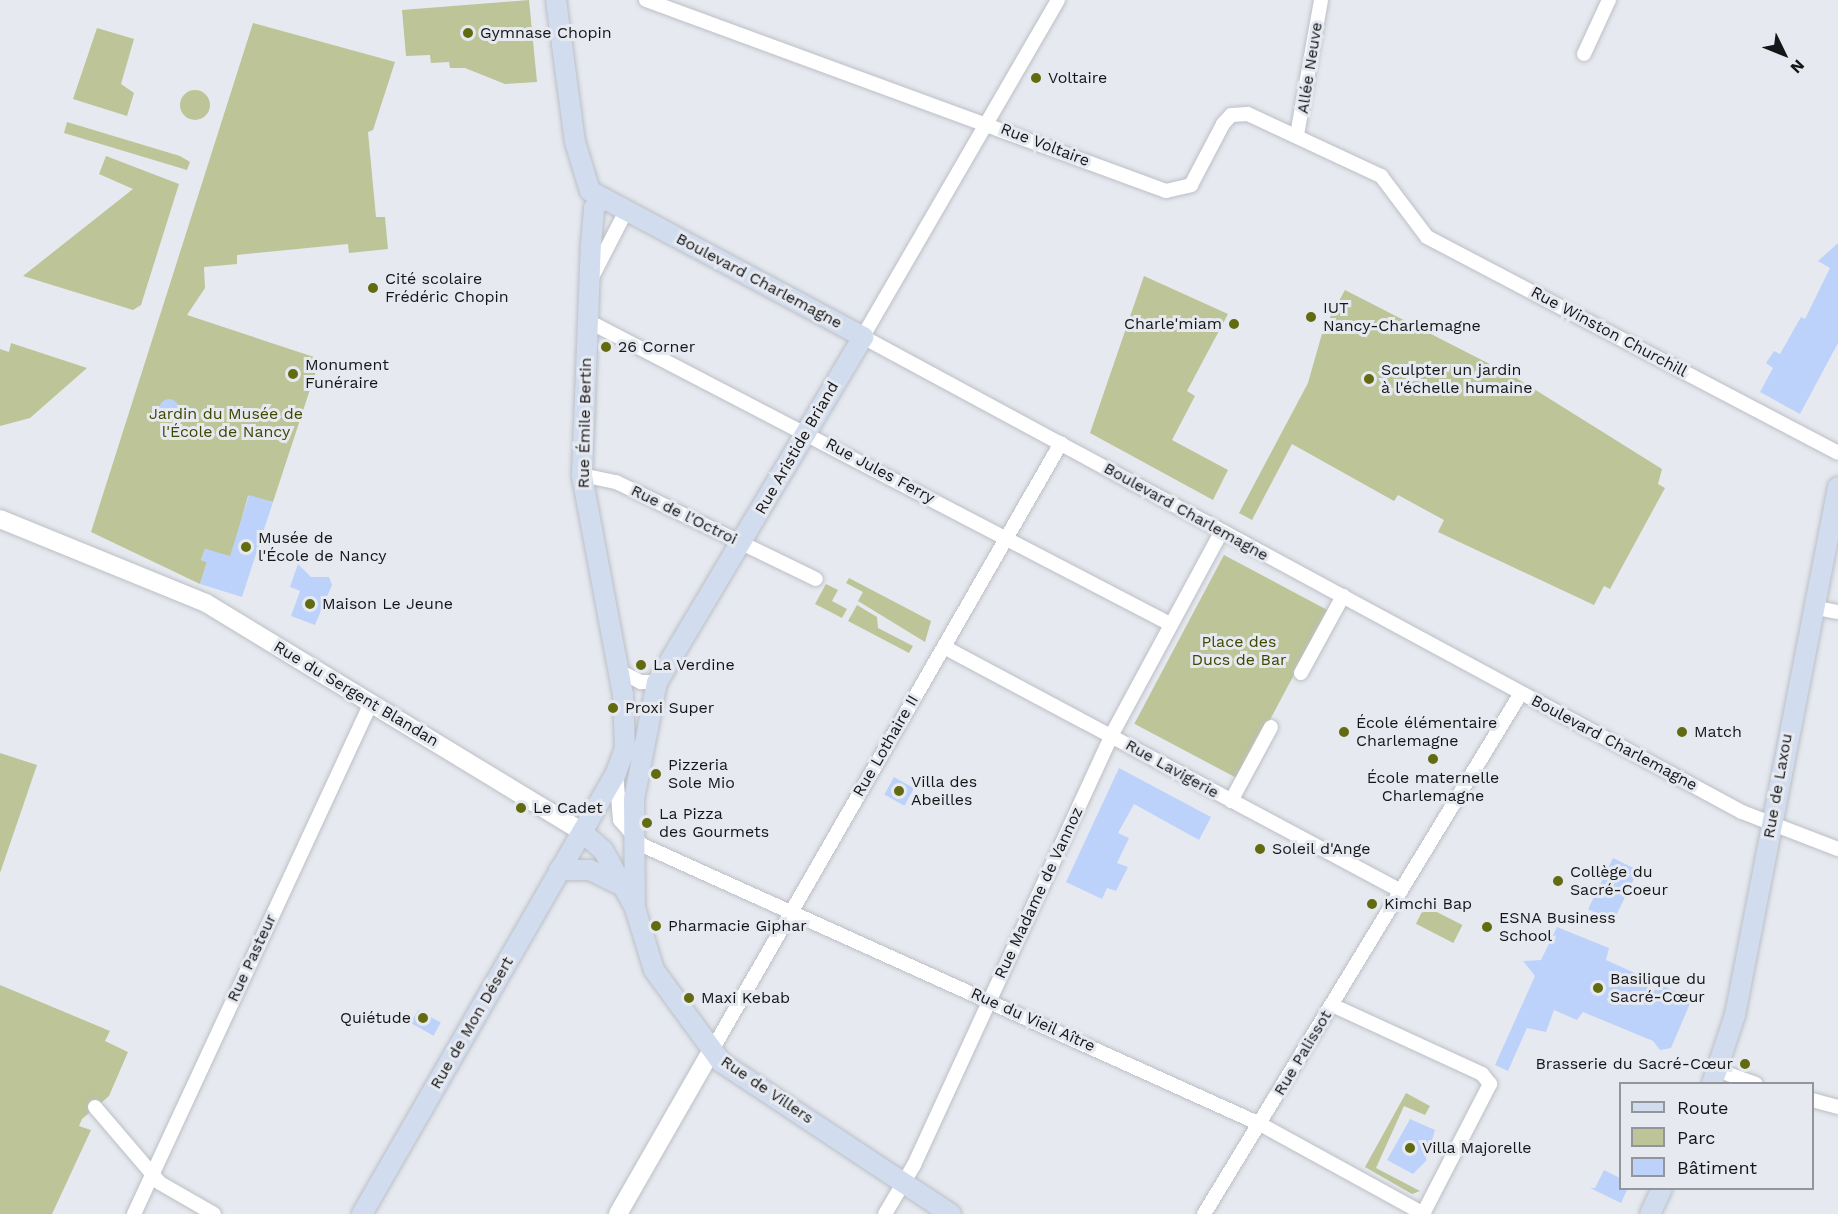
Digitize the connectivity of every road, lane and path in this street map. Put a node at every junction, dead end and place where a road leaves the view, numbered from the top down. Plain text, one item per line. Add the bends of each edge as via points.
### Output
1 (556, 0) edge
2 (646, 0) edge
3 (1058, 0) edge
4 (1321, 0) edge
5 (1609, 0) edge
6 (1584, 54) dead end
7 (985, 123) junction
8 (1297, 135) junction
9 (1397, 192) joint
10 (602, 199) junction
11 (626, 211) junction
12 (591, 279) junction
13 (588, 321) junction
14 (863, 337) junction
15 (805, 432) junction
16 (1061, 443) junction
17 (1838, 453) edge
18 (582, 475) junction
19 (1838, 487) edge
20 (0, 519) edge
21 (1222, 531) junction
22 (1007, 539) junction
23 (741, 543) junction
24 (816, 579) dead end
25 (1343, 596) junction
26 (1812, 607) junction
27 (1838, 612) edge
28 (1170, 624) junction
29 (944, 647) junction
30 (619, 671) junction
31 (1301, 672) dead end
32 (657, 682) junction
33 (1521, 693) junction
34 (371, 703) junction
35 (1271, 727) dead end
36 (628, 729) joint
37 (1111, 736) junction
38 (616, 773) junction
39 (1231, 801) junction
40 (1771, 826) junction
41 (582, 832) junction
42 (636, 841) junction
43 (1838, 849) edge
44 (559, 870) junction
45 (623, 886) junction
46 (1401, 891) junction
47 (635, 909) junction
48 (790, 912) junction
49 (990, 1000) junction
50 (1332, 1005) junction
51 (712, 1050) junction
52 (1714, 1077) edge
53 (1749, 1082) edge
54 (1814, 1101) edge
55 (95, 1107) dead end
56 (1838, 1107) edge
57 (1260, 1124) junction
58 (152, 1174) junction
59 (905, 1180) junction
60 (1661, 1190) edge
61 (134, 1214) edge
62 (214, 1214) edge
63 (362, 1214) edge
64 (618, 1214) edge
65 (885, 1214) edge
66 (951, 1214) edge
67 (1204, 1214) edge
68 (1423, 1214) edge
69 (1650, 1214) edge

1 - 10 main road via 562,64 584,181
2 - 7 street, Rue Voltaire
3 - 7 street, Rue Aristide Briand
4 - 8 street, Allée Neuve
5 - 6 street
7 - 8 street, Rue Voltaire via 1177,193 1191,185 1231,115 1248,114
7 - 14 street, Rue Aristide Briand
8 - 9 street, Rue Voltaire via 1375,172
9 - 17 street, Rue Winston Churchill via 1427,237
10 - 11 main road, Boulevard Charlemagne
10 - 12 main road, Rue Émile Bertin via 594,208
11 - 12 street, Rue Émile Bertin
11 - 14 main road, Boulevard Charlemagne
12 - 13 main road, Rue Émile Bertin
13 - 15 street, Rue Jules Ferry
13 - 18 main road, Rue Émile Bertin
14 - 15 main road, Rue Aristide Briand
14 - 16 street, Boulevard Charlemagne
15 - 22 street, Rue Jules Ferry
15 - 23 main road, Rue Aristide Briand
16 - 21 street, Boulevard Charlemagne
16 - 22 street, Rue Lothaire II
18 - 23 street, Rue de l'Octroi via 616,482
18 - 30 main road, Rue Émile Bertin
19 - 26 main road, Rue de Laxou
20 - 34 street, Rue du Sergent Blandan via 206,603
21 - 25 street, Boulevard Charlemagne
21 - 28 street
22 - 28 street, Rue Jules Ferry
22 - 29 street, Rue Lothaire II
23 - 24 street, Rue de l'Octroi
23 - 32 main road, Rue Aristide Briand
25 - 31 street
25 - 33 street, Boulevard Charlemagne
26 - 27 street
26 - 40 main road, Rue de Laxou
28 - 37 street
29 - 37 street, Rue Lavigerie
29 - 48 street, Rue Lothaire II
30 - 32 street via 641,682
30 - 36 main road, Rue Émile Bertin
32 - 42 main road via 634,799
33 - 40 street, Boulevard Charlemagne
33 - 46 street, Rue Palissot
34 - 41 street, Rue du Sergent Blandan
34 - 58 street, Rue Pasteur
35 - 39 street
36 - 38 main road, Rue de Mon Désert
37 - 39 street, Rue Lavigerie
37 - 49 street, Rue Madame de Vannoz
38 - 41 main road, Rue de Mon Désert
38 - 42 street via 620,820
39 - 46 street, Rue Lavigerie
40 - 43 street, Boulevard Charlemagne
40 - 52 main road, Rue de Laxou via 1735,1015
41 - 44 main road, Rue de Mon Désert
41 - 45 main road, Rue de Villers via 603,850
42 - 47 main road
42 - 48 street, Rue du Vieil Aître
44 - 45 main road via 590,870
44 - 63 main road, Rue de Mon Désert
45 - 47 main road, Rue de Villers
46 - 50 street, Rue Palissot
47 - 51 main road, Rue de Villers via 654,970
48 - 49 street, Rue du Vieil Aître
48 - 51 street, Rue Lothaire II
49 - 57 street, Rue du Vieil Aître
49 - 59 street, Rue Madame de Vannoz
50 - 57 street, Rue Palissot
50 - 68 street via 1482,1074 1490,1084
51 - 59 main road, Rue de Villers via 721,1062
51 - 64 street
52 - 53 street
54 - 56 street
55 - 58 street
57 - 67 street, Rue Palissot
57 - 68 street, Rue du Vieil Aître
58 - 61 street, Rue Pasteur
58 - 62 street
59 - 65 street, Rue Madame de Vannoz
59 - 66 main road, Rue de Villers
60 - 69 main road

